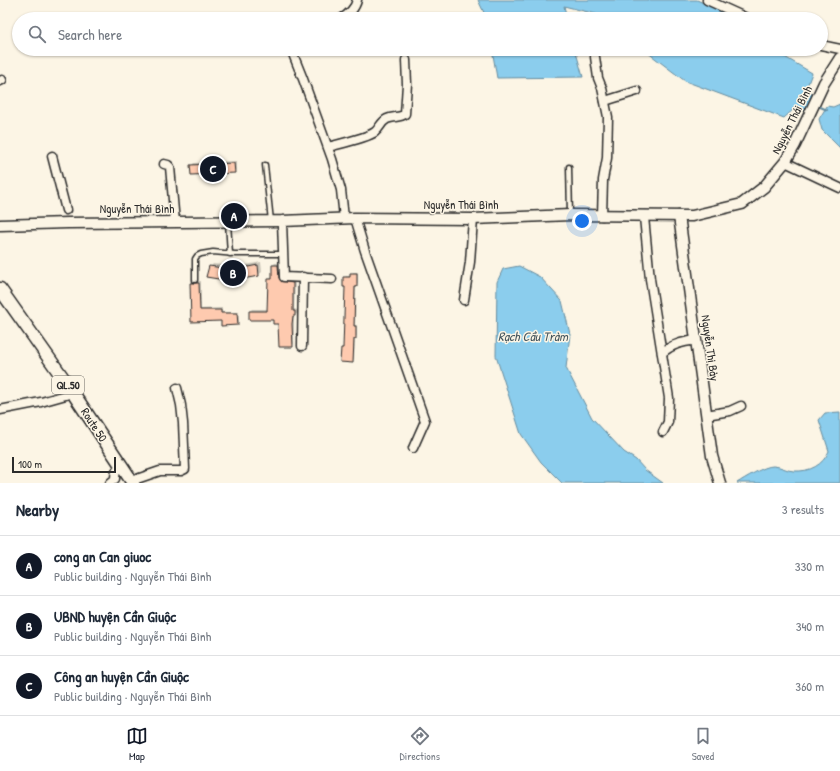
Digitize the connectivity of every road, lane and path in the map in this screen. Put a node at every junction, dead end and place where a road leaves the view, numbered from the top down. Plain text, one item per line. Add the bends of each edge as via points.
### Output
1 (358, 0) edge
2 (707, 0) edge
3 (350, 12) edge
4 (734, 12) edge
5 (828, 46) edge
6 (840, 49) edge
7 (294, 56) edge
8 (595, 57) dead end
9 (840, 58) edge
10 (406, 60) dead end
11 (637, 92) dead end
12 (605, 101) junction
13 (328, 147) junction
14 (52, 156) dead end
15 (785, 162) junction
16 (164, 164) dead end
17 (265, 165) dead end
18 (569, 167) dead end
19 (840, 188) edge
20 (570, 215) junction
21 (602, 216) junction
22 (644, 216) junction
23 (678, 216) junction
24 (350, 218) junction
25 (473, 219) junction
26 (271, 221) junction
27 (282, 221) junction
28 (175, 222) junction
29 (228, 222) junction
30 (68, 223) junction
31 (0, 225) edge
32 (230, 254) junction
33 (283, 254) junction
34 (303, 278) junction
35 (332, 278) dead end
36 (195, 280) dead end
37 (0, 289) edge
38 (464, 300) dead end
39 (696, 340) junction
40 (302, 346) dead end
41 (662, 353) junction
42 (177, 388) dead end
43 (73, 393) junction
44 (741, 406) dead end
45 (0, 410) edge
46 (706, 415) junction
47 (663, 432) dead end
48 (413, 448) dead end
49 (121, 466) junction
50 (132, 482) edge
51 (110, 483) edge
52 (720, 483) edge

1 - 3 street
2 - 4 street
5 - 6 street
7 - 13 street
8 - 12 street
9 - 15 street, Nguyễn Thái Bình via 824,83
10 - 13 street via 405,114 384,121 375,132 364,137
11 - 12 street
12 - 21 street via 608,131
13 - 24 street
14 - 30 street
15 - 19 street
15 - 23 street, Nguyễn Thái Bình via 764,187 742,204 692,216
16 - 28 street via 168,165 171,173
17 - 26 lane
18 - 20 lane
20 - 21 street, Nguyễn Thái Bình
20 - 25 street, Nguyễn Thái Bình
21 - 22 street, Nguyễn Thái Bình
22 - 23 street, Nguyễn Thái Bình
22 - 41 street via 650,279
23 - 39 street, Nguyễn Thị Bảy
24 - 25 street, Nguyễn Thái Bình
24 - 27 street, Nguyễn Thái Bình
24 - 48 street via 425,421
25 - 38 street
26 - 27 street, Nguyễn Thái Bình
26 - 29 street, Nguyễn Thái Bình
27 - 33 street
28 - 29 street, Nguyễn Thái Bình
28 - 30 street, Nguyễn Thái Bình
29 - 32 lane
30 - 31 street, Nguyễn Thái Bình
32 - 33 lane
32 - 36 lane via 214,252 196,256
33 - 34 street via 284,277
34 - 35 street
34 - 40 street
37 - 43 main road, Route 50 / QL.50
39 - 41 street via 668,347
39 - 46 street, Nguyễn Thị Bảy
41 - 47 street via 670,412
42 - 50 street via 183,423 185,469 160,472
43 - 45 street
43 - 49 main road, Route 50 / QL.50
44 - 46 street via 730,411
46 - 52 street, Nguyễn Thị Bảy via 712,456
49 - 50 main road, Route 50 / QL.50
49 - 51 street via 115,473 115,479

